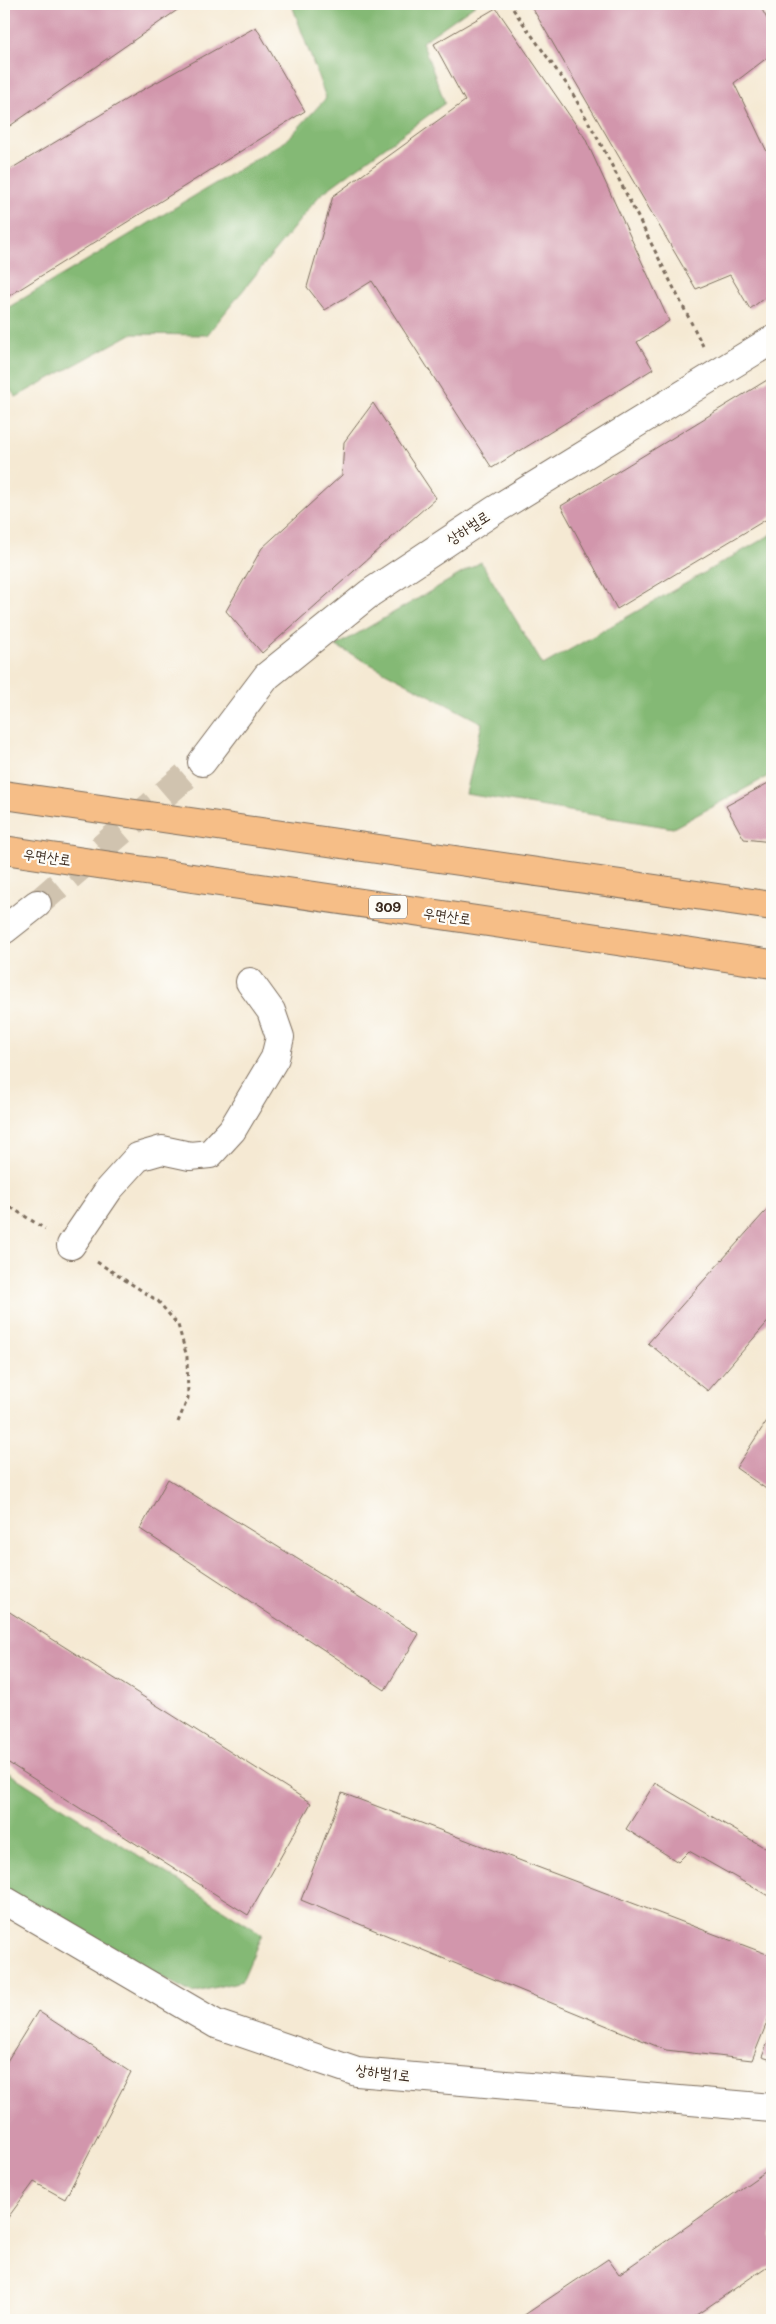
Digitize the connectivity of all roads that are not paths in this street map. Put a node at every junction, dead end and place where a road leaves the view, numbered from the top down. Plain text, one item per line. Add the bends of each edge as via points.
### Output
1 (772, 340) edge
2 (202, 762) tunnel mouth
3 (4, 786) edge
4 (4, 795) edge
5 (97, 809) junction
6 (4, 850) edge
7 (36, 904) tunnel mouth
8 (772, 906) edge
9 (4, 930) edge
10 (772, 964) edge
11 (250, 982) dead end
12 (70, 1246) road end
13 (4, 1900) edge
14 (772, 2108) edge

1 - 2 street, 상하벌로 via 495,510 370,593 267,676
3 - 5 highway
4 - 5 highway
5 - 8 highway
6 - 10 highway, 우면산로 / 309
7 - 9 street
11 - 12 street via 272,1011 280,1037 275,1058 232,1130 210,1154 190,1156 162,1150 138,1157 109,1189
13 - 14 street, 상하벌1로 via 216,2024 357,2072

